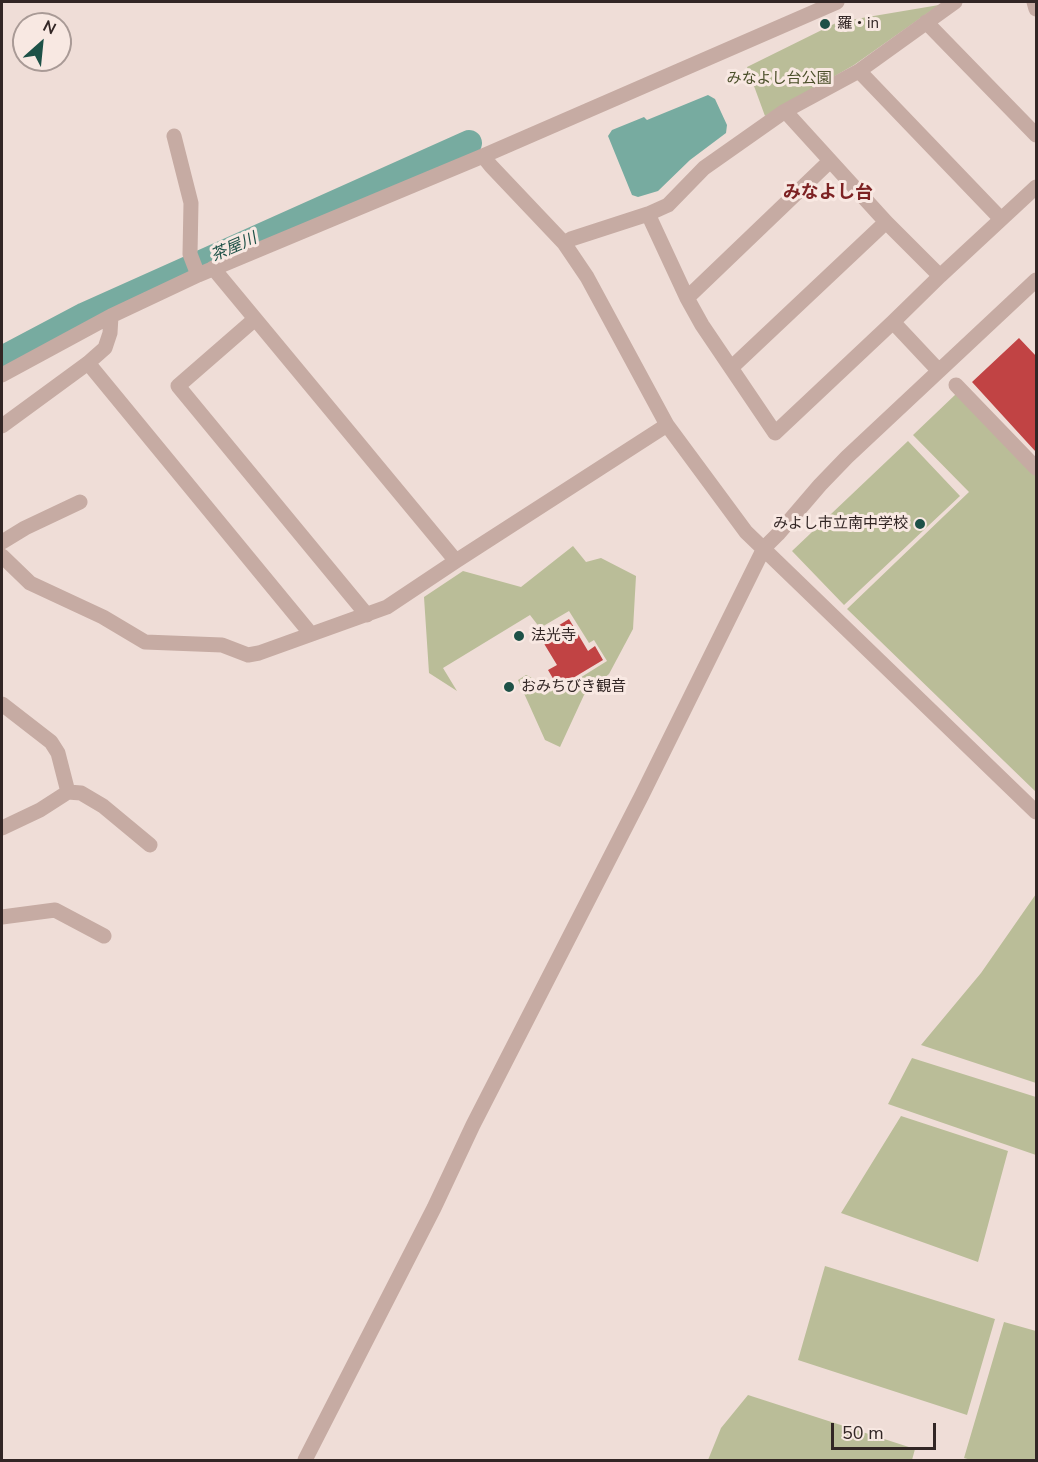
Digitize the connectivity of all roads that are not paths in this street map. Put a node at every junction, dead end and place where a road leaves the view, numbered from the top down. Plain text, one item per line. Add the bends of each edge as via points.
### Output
1 (837, 2) edge
2 (955, 2) edge
3 (1034, 2) edge
4 (1036, 9) edge
5 (927, 22) junction
6 (859, 71) junction
7 (785, 111) junction
8 (1036, 135) edge
9 (174, 136) dead end
10 (483, 156) junction
11 (830, 161) junction
12 (1036, 187) edge
13 (648, 214) junction
14 (1001, 219) junction
15 (886, 222) junction
16 (564, 243) junction
17 (195, 267) junction
18 (213, 268) junction
19 (940, 276) junction
20 (1036, 280) edge
21 (687, 298) junction
22 (111, 316) junction
23 (255, 319) junction
24 (893, 322) junction
25 (88, 363) junction
26 (731, 368) junction
27 (939, 371) junction
28 (2, 375) edge
29 (956, 385) dead end
30 (667, 425) junction
31 (2, 426) edge
32 (1036, 468) edge
33 (80, 502) dead end
34 (2, 542) edge
35 (764, 548) junction
36 (2, 556) edge
37 (456, 561) junction
38 (367, 615) junction
39 (311, 634) junction
40 (2, 704) edge
41 (68, 792) junction
42 (1036, 812) edge
43 (2, 828) edge
44 (150, 845) dead end
45 (2, 917) edge
46 (104, 936) dead end
47 (305, 1461) edge

1 - 10 street
2 - 5 street
3 - 4 street
5 - 6 street
5 - 8 street
6 - 7 street
6 - 14 street
7 - 11 street
7 - 13 street via 704,168 668,205
9 - 17 street via 191,203 190,254
10 - 16 street
10 - 18 street
11 - 15 street
11 - 21 street
12 - 14 street
13 - 16 street
13 - 21 street
14 - 19 street
15 - 19 street
15 - 26 street
16 - 30 street via 587,277
17 - 18 street
17 - 22 street
18 - 23 street
19 - 24 street
20 - 27 street
21 - 26 street
22 - 25 street via 105,348
22 - 28 street
23 - 37 street
23 - 38 street via 178,386
24 - 26 street via 775,433
24 - 27 street
25 - 31 street
25 - 39 street
27 - 35 street via 847,457
29 - 32 street
30 - 35 street via 746,532
30 - 37 street
33 - 34 street
35 - 42 street
35 - 47 street
36 - 39 street via 30,582 145,642 222,645 248,655
37 - 38 street via 387,607
38 - 39 street
40 - 41 street via 51,742 58,753
41 - 43 street
41 - 44 street via 81,793 103,806
45 - 46 street via 55,910

